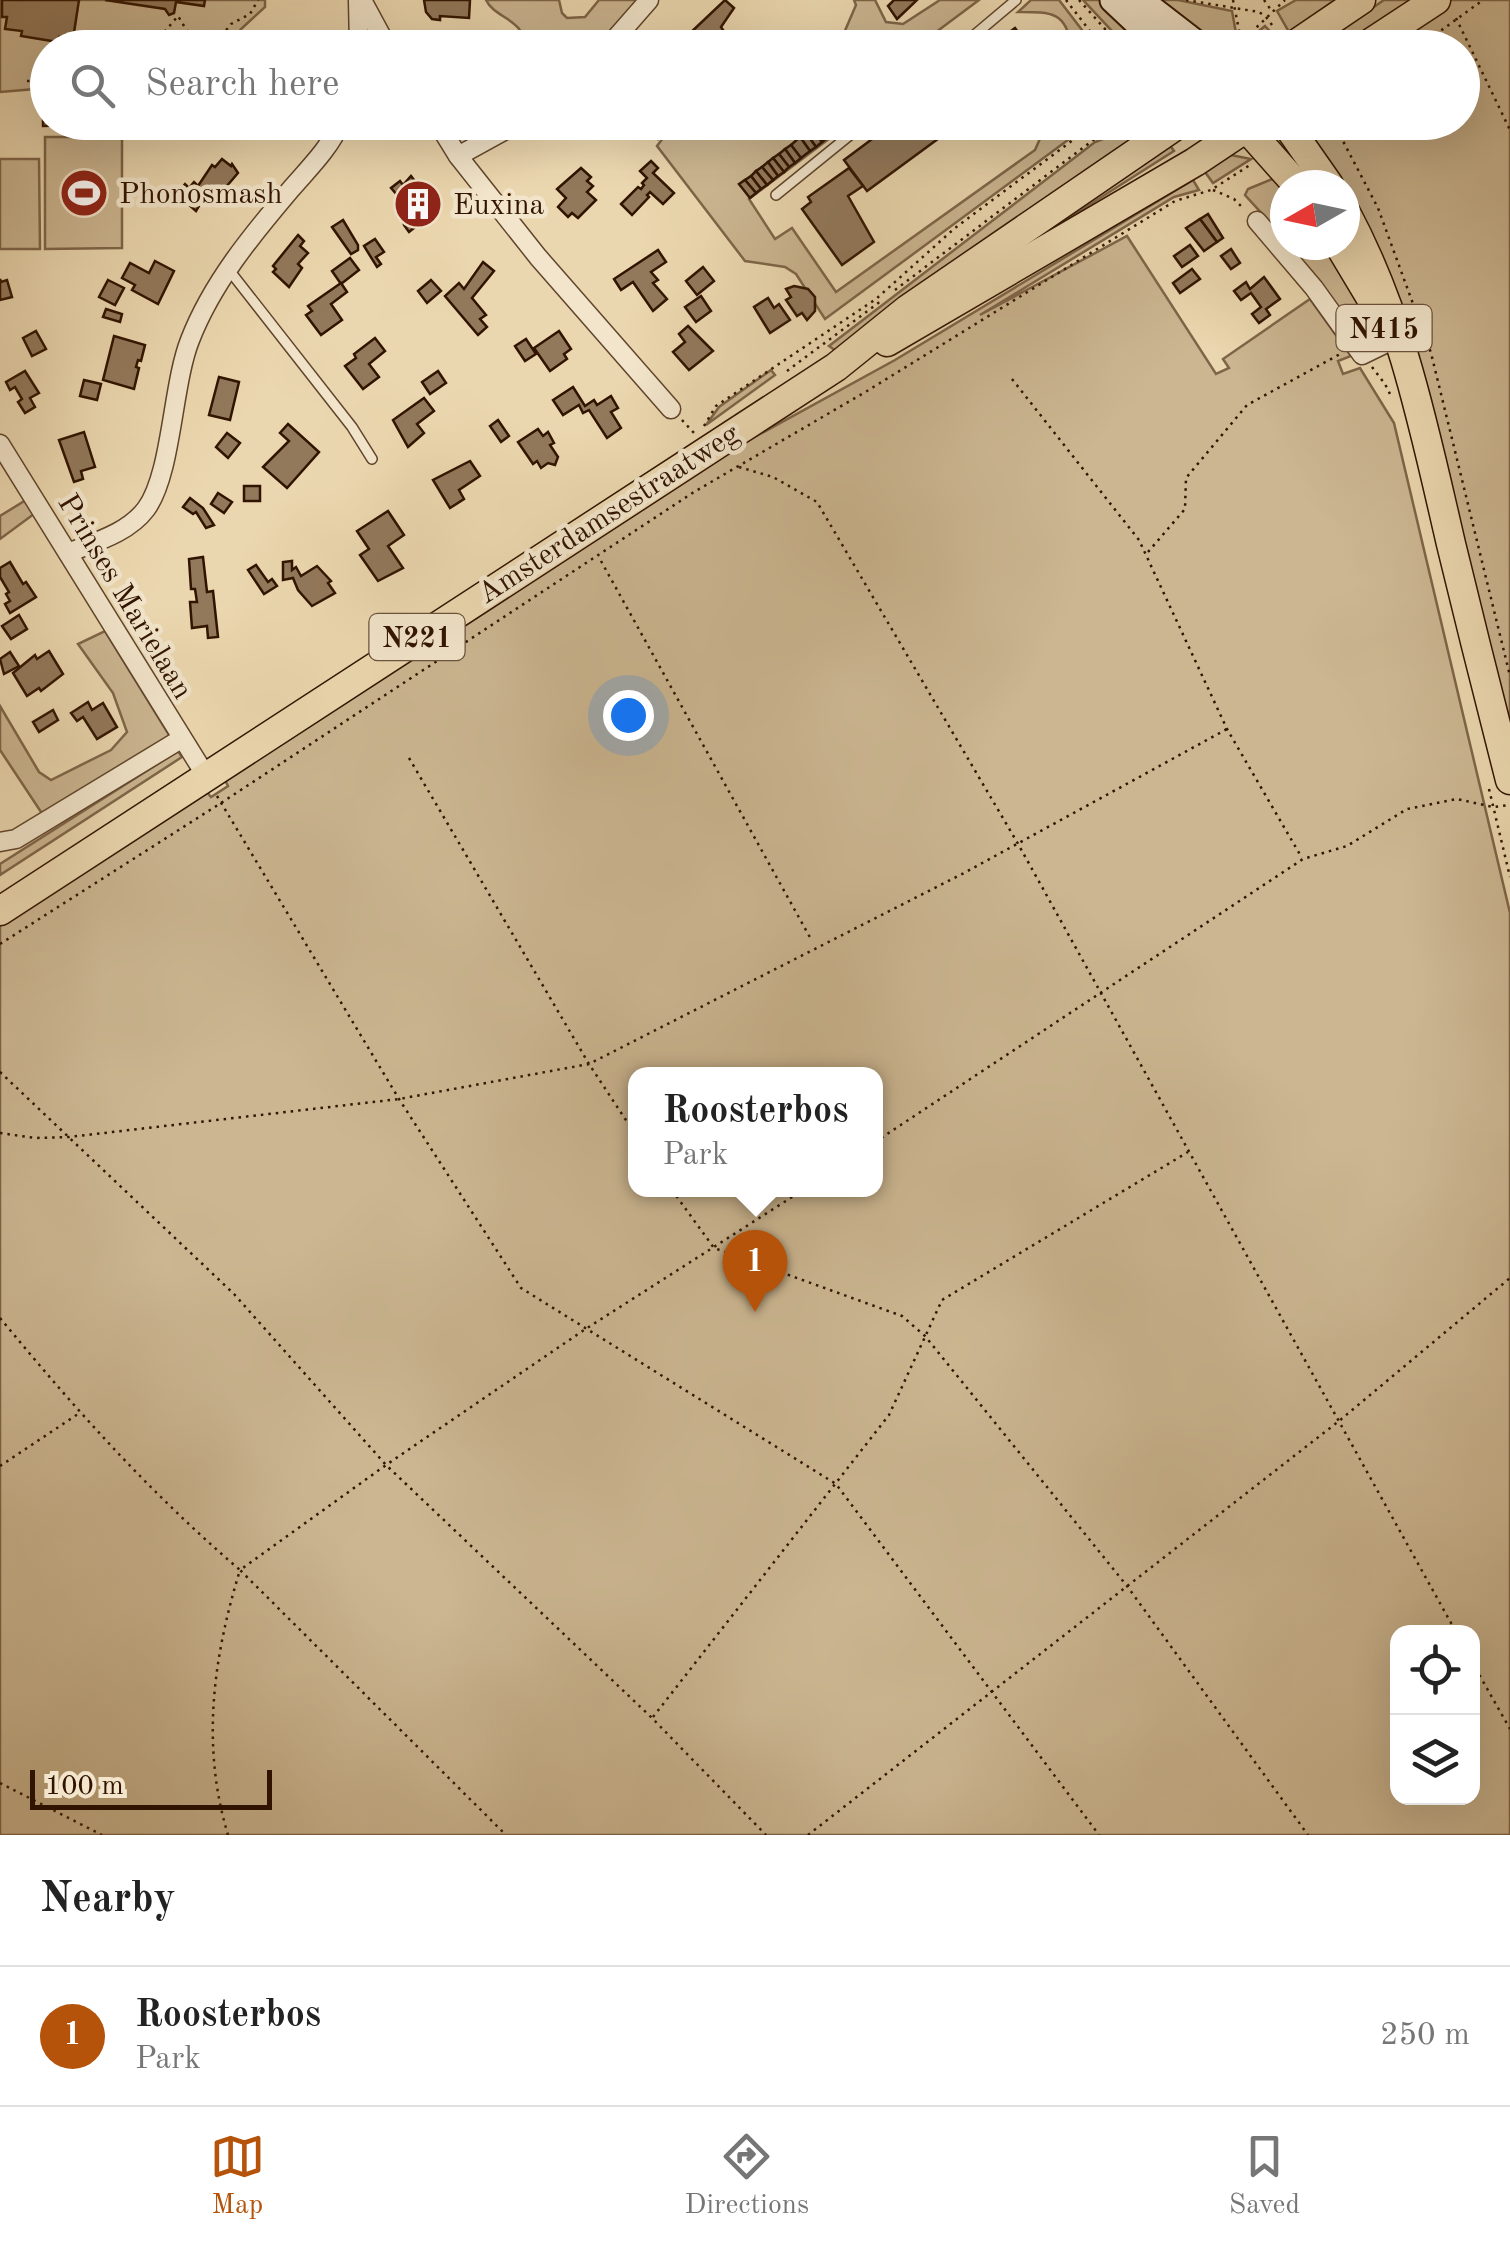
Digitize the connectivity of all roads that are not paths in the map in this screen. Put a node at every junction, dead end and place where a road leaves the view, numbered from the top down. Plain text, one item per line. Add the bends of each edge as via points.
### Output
1 (360, 0) edge
2 (649, 0) edge
3 (1016, 0) edge
4 (1112, 0) edge
5 (1140, 0) edge
6 (1360, 0) edge
7 (1446, 9) edge
8 (359, 30) edge
9 (378, 30) edge
10 (622, 30) edge
11 (980, 30) edge
12 (1144, 30) edge
13 (1179, 30) edge
14 (1316, 30) edge
15 (1401, 30) edge
16 (333, 140) edge
17 (448, 140) edge
18 (487, 140) edge
19 (844, 140) edge
20 (1154, 140) edge
21 (1225, 140) edge
22 (1260, 140) edge
23 (1297, 140) edge
24 (458, 156) junction
25 (1285, 170) edge
26 (1318, 170) edge
27 (776, 195) dead end
28 (1256, 221) road end
29 (1360, 239) edge
30 (1348, 260) edge
31 (228, 268) junction
32 (1395, 339) junction
33 (836, 367) junction
34 (671, 409) road end
35 (0, 444) edge
36 (372, 459) dead end
37 (68, 553) junction
38 (181, 740) junction
39 (206, 776) junction
40 (1510, 780) edge
41 (0, 842) edge
42 (0, 911) edge

1 - 8 street
1 - 9 street
2 - 10 street
3 - 11 lane
4 - 12 main road
5 - 13 main road
6 - 14 main road
7 - 15 main road
16 - 31 street
17 - 24 street
18 - 24 street
19 - 27 lane
20 - 33 main road, Amsterdamsestraatweg / N221
21 - 33 main road, Amsterdamsestraatweg / N221 via 918,326
22 - 25 main road
23 - 26 main road
24 - 34 street
28 - 32 street via 1359,351
29 - 32 main road, N415
30 - 32 main road, N415
31 - 36 lane
31 - 37 street via 189,342 159,484 146,510 120,532
32 - 40 main road, N415 via 1421,416
33 - 39 main road, Amsterdamsestraatweg / N221
35 - 37 street, Prinses Marielaan
37 - 38 street, Prinses Marielaan
38 - 39 street, Prinses Marielaan
38 - 41 street via 32,830
39 - 42 main road, Amsterdamsestraatweg / N221

